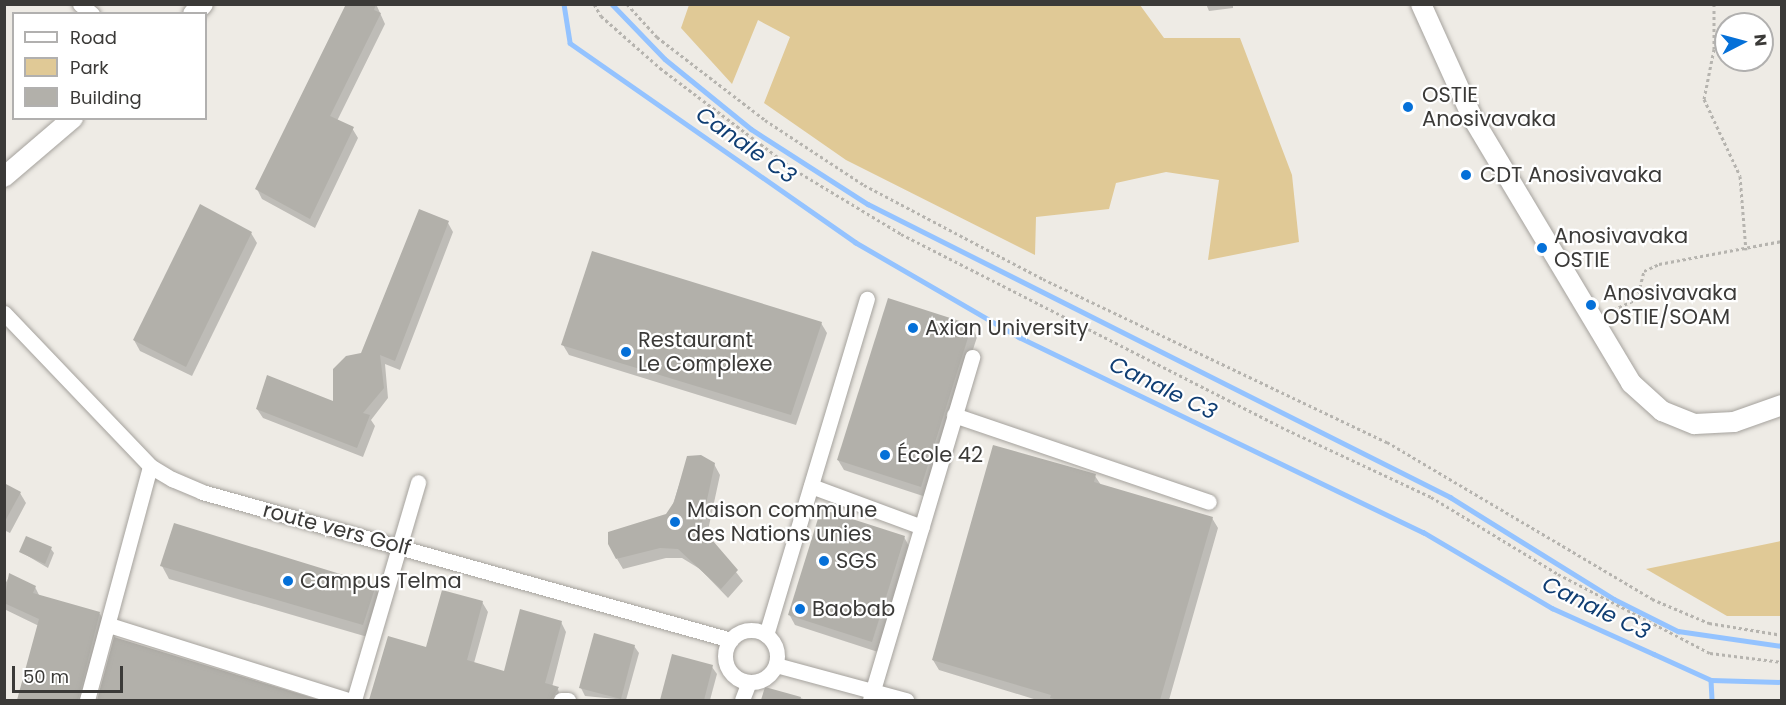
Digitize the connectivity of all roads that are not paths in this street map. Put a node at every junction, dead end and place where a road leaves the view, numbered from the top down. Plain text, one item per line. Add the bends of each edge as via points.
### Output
1 (1421, 4) edge
2 (71, 120) edge
3 (4, 177) edge
4 (867, 299) dead end
5 (4, 313) edge
6 (972, 357) dead end
7 (1782, 405) edge
8 (954, 416) junction
9 (150, 466) junction
10 (418, 482) dead end
11 (811, 486) junction
12 (1209, 502) dead end
13 (922, 527) junction
14 (398, 545) junction
15 (110, 625) junction
16 (766, 634) junction
17 (731, 640) junction
18 (776, 665) junction
19 (748, 682) junction
20 (872, 696) edge
21 (87, 700) edge
22 (349, 700) edge
23 (354, 700) edge
24 (561, 700) edge
25 (568, 700) edge
26 (742, 700) edge
27 (906, 700) edge

1 - 7 main road via 1472,117 1631,383 1662,411 1695,424 1734,422
2 - 3 main road
4 - 11 lane
5 - 9 lane, route vers Golf
6 - 8 lane
8 - 12 lane
8 - 13 lane
9 - 14 lane, route vers Golf via 202,492
9 - 15 lane
10 - 14 lane
11 - 13 lane
11 - 16 lane
13 - 20 lane
14 - 17 lane, route vers Golf
14 - 23 lane
15 - 21 lane
15 - 22 lane
16 - 17 lane via 746,630
16 - 18 lane via 776,647
17 - 19 lane via 724,654 726,663 736,677
18 - 19 lane via 765,678
18 - 20 lane
19 - 26 lane
20 - 27 lane
24 - 25 lane

